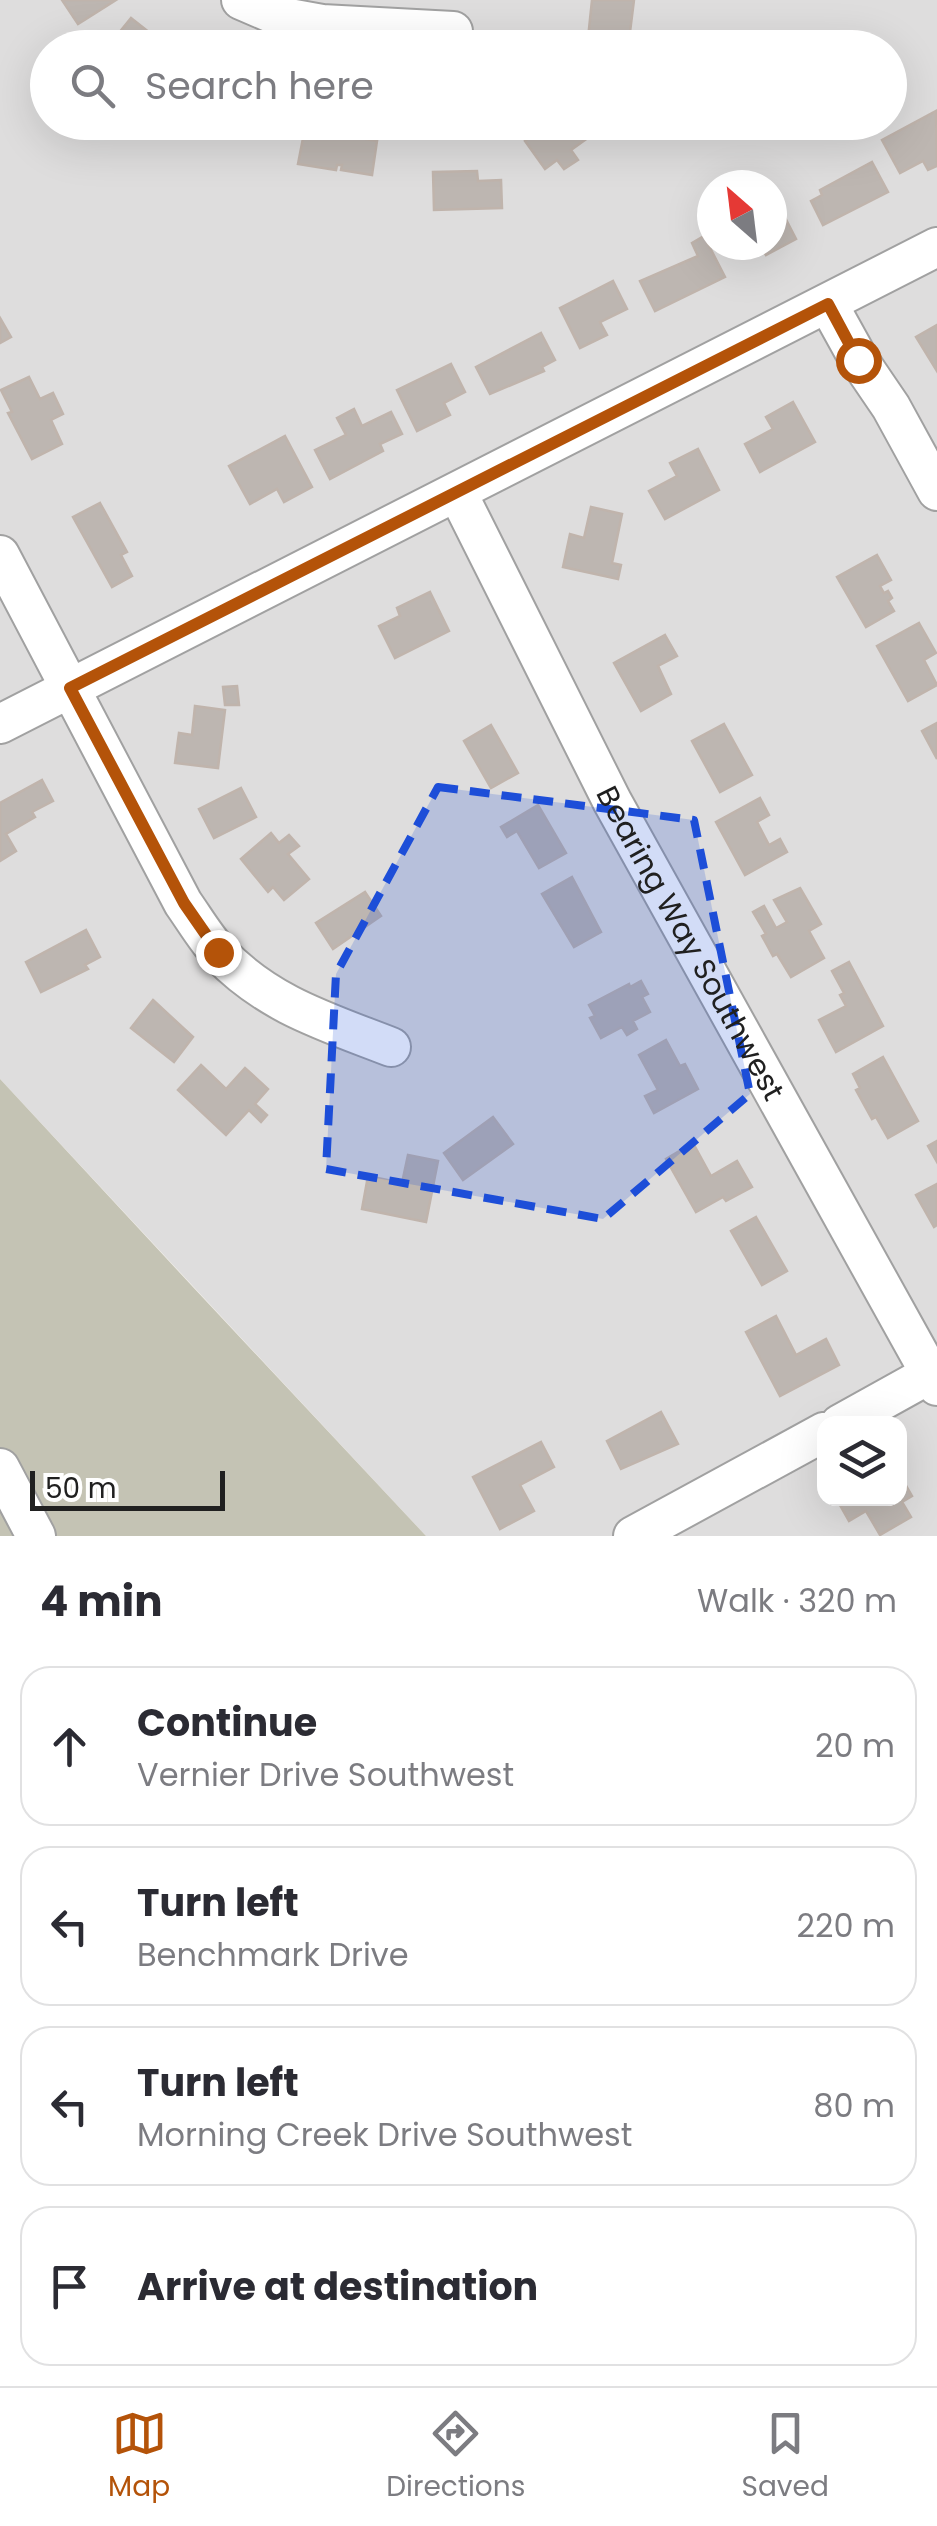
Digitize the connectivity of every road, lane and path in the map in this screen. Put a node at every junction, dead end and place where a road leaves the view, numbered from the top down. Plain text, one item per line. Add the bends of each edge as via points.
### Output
1 (241, 0) edge
2 (434, 30) edge
3 (937, 248) edge
4 (828, 304) junction
5 (937, 491) edge
6 (457, 492) junction
7 (0, 555) edge
8 (70, 688) junction
9 (0, 724) edge
10 (391, 1046) dead end
11 (934, 1380) edge
12 (857, 1416) edge
13 (817, 1436) edge
14 (0, 1468) edge
15 (36, 1536) edge
16 (633, 1536) edge

1 - 2 street via 322,24
3 - 4 street
4 - 5 street
4 - 6 street
6 - 8 street
6 - 11 street, Bearing Way Southwest via 612,801
7 - 8 street
8 - 9 street
8 - 10 street via 184,903 218,952 285,1006
11 - 12 street
13 - 16 street
14 - 15 street

